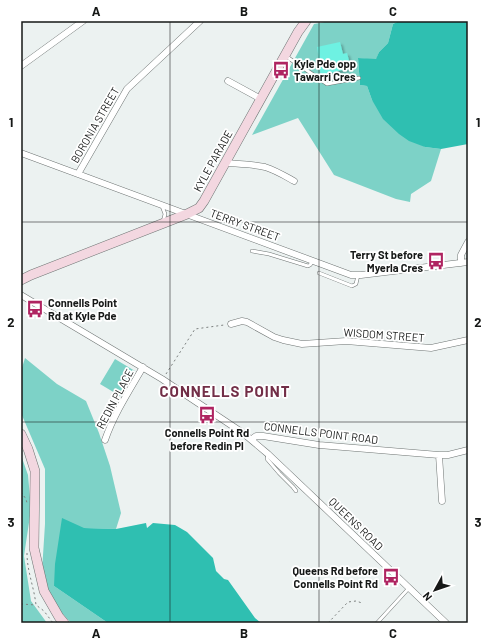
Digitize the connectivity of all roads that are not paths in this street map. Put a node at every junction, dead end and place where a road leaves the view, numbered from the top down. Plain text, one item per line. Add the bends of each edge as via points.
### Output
1 (83, 21) edge
2 (200, 21) edge
3 (306, 21) edge
4 (285, 56) junction
5 (21, 66) edge
6 (359, 78) dead end
7 (228, 81) dead end
8 (261, 99) junction
9 (21, 153) edge
10 (226, 163) junction
11 (78, 174) junction
12 (294, 181) dead end
13 (162, 205) junction
14 (187, 214) junction
15 (161, 225) junction
16 (468, 242) edge
17 (252, 251) dead end
18 (313, 261) junction
19 (468, 262) edge
20 (461, 263) junction
21 (319, 272) dead end
22 (358, 275) junction
23 (21, 280) edge
24 (21, 295) edge
25 (231, 324) road end
26 (468, 340) edge
27 (143, 367) junction
28 (21, 434) edge
29 (252, 439) junction
30 (105, 440) dead end
31 (468, 450) edge
32 (268, 454) junction
33 (439, 455) junction
34 (296, 491) dead end
35 (442, 501) dead end
36 (409, 588) junction
37 (64, 623) edge
38 (377, 623) edge
39 (446, 623) edge

1 - 5 street
2 - 11 street, BORONIA STREET via 127,89
3 - 4 street, KYLE PARADE
4 - 6 lane via 327,84
4 - 8 street, KYLE PARADE
7 - 8 street
8 - 10 street, KYLE PARADE
9 - 11 street, TERRY STREET
10 - 12 street via 266,167
10 - 14 street, KYLE PARADE via 202,205
11 - 13 street, TERRY STREET
13 - 14 street, TERRY STREET
13 - 15 lane via 164,216
14 - 15 street, KYLE PARADE
14 - 18 street, TERRY STREET
15 - 23 street, KYLE PARADE
16 - 20 street via 461,254
17 - 18 lane via 308,266
18 - 22 street, TERRY STREET
19 - 20 street, TERRY STREET
20 - 22 street, TERRY STREET
21 - 22 lane via 352,286 356,284
24 - 27 street, CONNELLS POINT ROAD
25 - 26 street, WISDOM STREET via 247,322 283,340 302,344 346,341 431,348
27 - 29 street, CONNELLS POINT ROAD
27 - 30 street, REDIN PLACE via 115,415
28 - 37 street via 35,471 34,548 44,592
29 - 32 street, QUEENS ROAD
29 - 33 street, CONNELLS POINT ROAD via 263,436 319,445
31 - 33 street, CONNELLS POINT ROAD
32 - 34 lane via 267,459
32 - 36 street, QUEENS ROAD
33 - 35 street
36 - 38 lane
36 - 39 street, QUEENS ROAD

